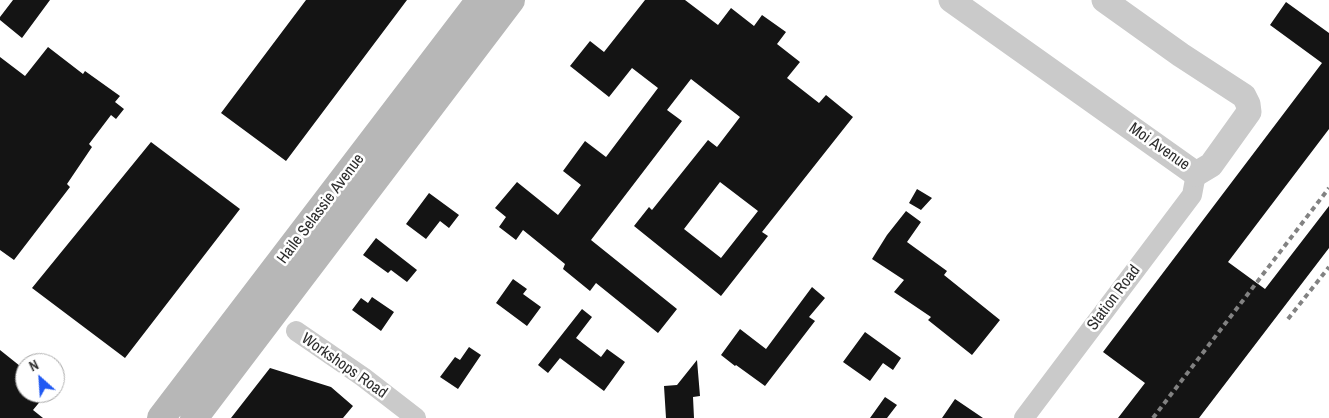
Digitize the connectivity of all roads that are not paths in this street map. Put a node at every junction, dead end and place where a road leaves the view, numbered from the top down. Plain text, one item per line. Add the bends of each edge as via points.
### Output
1 (480, 0) edge
2 (510, 0) edge
3 (951, 0) edge
4 (1104, 0) edge
5 (1196, 174) junction
6 (283, 299) junction
7 (296, 331) junction
8 (260, 332) junction
9 (161, 418) edge
10 (194, 418) edge
11 (416, 418) edge
12 (1024, 418) edge

1 - 9 main road, Haile Selassie Avenue
2 - 6 main road, Haile Selassie Avenue
3 - 5 street, Moi Avenue
4 - 5 street, Moi Avenue via 1244,96 1249,112 1211,164
5 - 12 street, Station Road via 1192,195
6 - 7 street
6 - 8 main road, Haile Selassie Avenue
7 - 8 street
7 - 11 street, Workshops Road
8 - 10 main road, Haile Selassie Avenue

